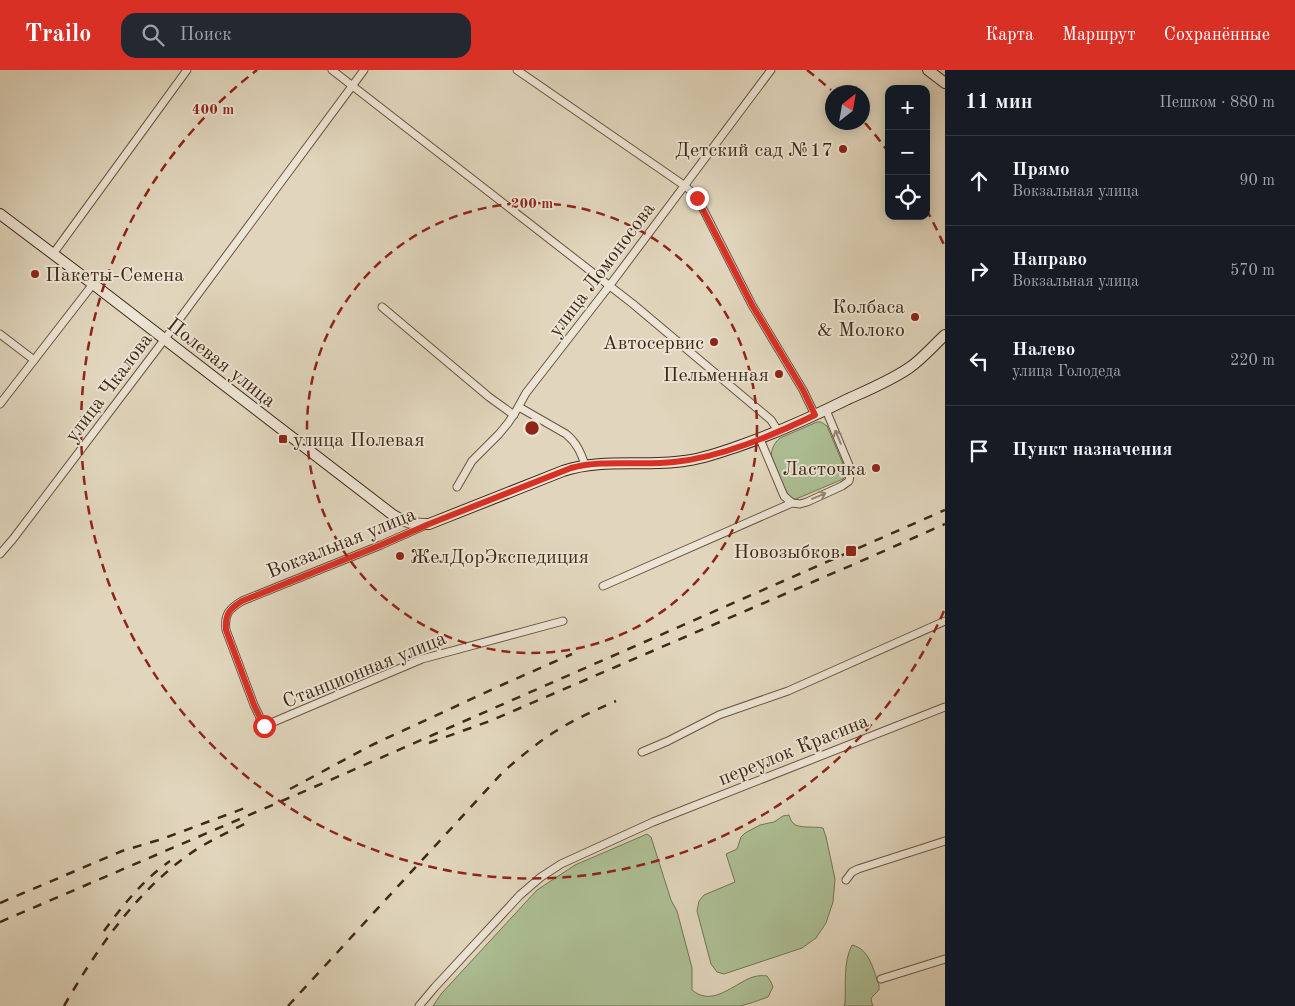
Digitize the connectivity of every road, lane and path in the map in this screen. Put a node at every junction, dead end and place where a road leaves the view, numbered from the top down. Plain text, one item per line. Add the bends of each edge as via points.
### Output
1 (187, 70) edge
2 (332, 70) edge
3 (364, 70) edge
4 (517, 70) edge
5 (771, 70) edge
6 (928, 70) edge
7 (945, 83) edge
8 (352, 85) junction
9 (685, 186) junction
10 (0, 214) edge
11 (53, 254) junction
12 (93, 284) junction
13 (610, 285) junction
14 (382, 307) dead end
15 (945, 331) edge
16 (0, 334) edge
17 (945, 335) edge
18 (164, 340) junction
19 (935, 345) junction
20 (34, 360) junction
21 (0, 404) edge
22 (519, 407) junction
23 (826, 410) junction
24 (514, 415) junction
25 (815, 415) junction
26 (778, 431) junction
27 (760, 438) junction
28 (585, 465) junction
29 (457, 487) dead end
30 (792, 503) junction
31 (393, 515) junction
32 (429, 524) junction
33 (394, 539) junction
34 (0, 554) edge
35 (603, 586) dead end
36 (563, 620) dead end
37 (945, 621) edge
38 (945, 707) edge
39 (264, 726) joint
40 (642, 752) dead end
41 (945, 842) edge
42 (846, 880) dead end
43 (945, 959) edge
44 (881, 979) dead end
45 (419, 1006) edge

1 - 11 street
2 - 8 street
3 - 8 street, улица Чкалова
4 - 9 street
5 - 9 street, улица Ломоносова
6 - 7 main road
8 - 13 street
8 - 18 street, улица Чкалова
9 - 13 street, улица Ломоносова
9 - 25 street via 697,198 752,305
10 - 11 main road, Полевая улица
11 - 12 main road, Полевая улица
12 - 18 main road, Полевая улица
12 - 20 street
13 - 22 street, улица Ломоносова
13 - 26 street via 765,415
14 - 24 street
15 - 19 main road
16 - 20 street
17 - 19 main road, Вокзальная улица
18 - 31 main road, Полевая улица
18 - 34 street, улица Чкалова
19 - 23 main road, Вокзальная улица via 907,369
20 - 21 street
22 - 24 street, улица Ломоносова
22 - 28 street via 572,439
23 - 25 main road, Вокзальная улица
30 -> 23 street via 807,502 849,481 851,470
24 - 29 street, улица Ломоносова via 472,461
25 - 26 main road, Вокзальная улица
26 - 27 main road, Вокзальная улица
27 - 28 main road, Вокзальная улица via 686,461
27 - 30 street via 784,496
28 - 32 main road, Вокзальная улица
30 - 35 street
31 - 32 main road, Полевая улица via 410,523
31 - 33 street via 401,526
32 - 33 street, Вокзальная улица
33 - 39 street, Вокзальная улица via 242,601 230,610 225,621 226,630
36 - 39 street, Станционная улица via 422,659
37 - 40 street via 788,691 719,715
38 - 45 street, переулок Красина via 653,822 561,864 520,895
41 - 42 street via 858,869
43 - 44 street

